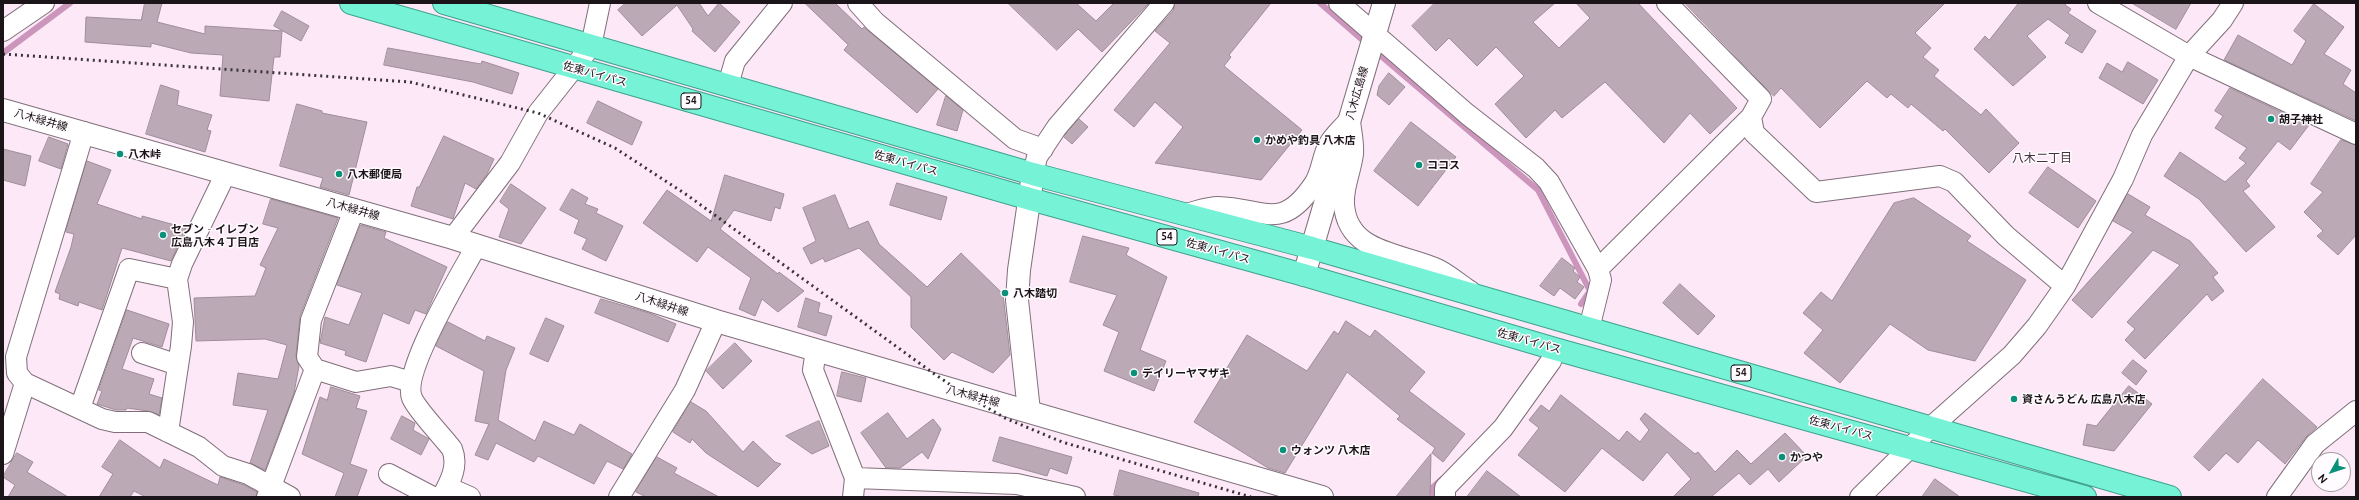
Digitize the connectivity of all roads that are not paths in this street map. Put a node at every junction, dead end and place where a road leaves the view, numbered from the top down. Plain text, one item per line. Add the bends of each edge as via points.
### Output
1 (44, 3) edge
2 (351, 3) edge
3 (444, 3) edge
4 (600, 3) edge
5 (782, 3) edge
6 (858, 3) edge
7 (1164, 3) edge
8 (1339, 3) edge
9 (1384, 3) edge
10 (1668, 3) edge
11 (2098, 3) edge
12 (2234, 3) edge
13 (3, 31) edge
14 (1374, 35) junction
15 (591, 46) junction
16 (2189, 56) junction
17 (572, 67) junction
18 (728, 85) junction
19 (3, 110) edge
20 (1751, 117) junction
21 (1350, 119) junction
22 (84, 132) junction
23 (2356, 134) edge
24 (1043, 149) junction
25 (226, 173) junction
26 (1033, 174) junction
27 (1030, 199) junction
28 (354, 210) junction
29 (1185, 214) junction
30 (453, 238) junction
31 (477, 245) junction
32 (1312, 248) junction
33 (1598, 269) junction
34 (1304, 275) junction
35 (177, 279) junction
36 (2064, 286) junction
37 (1475, 295) junction
38 (716, 321) junction
39 (1589, 329) junction
40 (1555, 349) junction
41 (816, 350) junction
42 (142, 353) dead end
43 (178, 365) junction
44 (315, 368) junction
45 (15, 375) edge
46 (411, 382) junction
47 (80, 408) junction
48 (1029, 411) junction
49 (2356, 411) edge
50 (1930, 428) junction
51 (168, 432) junction
52 (1912, 447) junction
53 (3, 454) edge
54 (389, 474) dead end
55 (854, 488) edge
56 (269, 491) edge
57 (441, 494) edge
58 (290, 497) edge
59 (470, 497) edge
60 (619, 497) edge
61 (1075, 497) edge
62 (1322, 497) edge
63 (1445, 497) edge
64 (1860, 497) edge
65 (2085, 497) edge
66 (2170, 497) edge
67 (2277, 497) edge

1 - 13 street
2 - 17 highway, 佐東バイパス / 54
3 - 15 highway, 54
4 - 15 street
5 - 18 street via 735,61
6 - 24 street via 875,22 1015,138
7 - 24 street via 1057,127
8 - 14 street
9 - 14 main road, 八木広島線
10 - 20 street via 1761,100
11 - 16 street
12 - 16 street
14 - 21 main road, 八木広島線
14 - 33 street via 1467,114 1536,168 1549,182
15 - 17 street
15 - 18 highway, 54
16 - 23 street
16 - 36 street via 2142,135 2123,179
17 - 27 highway, 佐東バイパス / 54
17 - 30 street via 538,112 510,163
18 - 26 highway, 54
19 - 22 main road, 八木緑井線
20 - 33 street
20 - 36 street via 1754,133 1816,192 1940,176 1954,182 2006,236
21 - 29 street via 1329,144 1316,182 1304,198 1288,211 1278,215 1217,207
21 - 32 main road, 八木広島線
21 - 37 street via 1353,153 1344,189 1344,207 1350,225 1361,239 1376,248 1437,269
22 - 25 main road, 八木緑井線
22 - 45 street via 16,357
24 - 26 street via 1037,157
25 - 28 main road, 八木緑井線
25 - 35 street
26 - 27 main road
26 - 29 highway, 54
27 - 34 highway, 佐東バイパス / 54
27 - 48 main road via 1018,270 1017,300
28 - 30 main road, 八木緑井線
28 - 44 street via 311,320 307,357
29 - 32 highway, 54
30 - 31 main road, 八木緑井線
31 - 38 main road, 八木緑井線
31 - 46 street via 432,326
32 - 34 main road, 八木広島線
32 - 37 highway, 54
33 - 39 street via 1601,280
34 - 40 highway, 佐東バイパス / 54
35 - 43 street via 183,322
35 - 47 street via 129,269
36 - 50 street via 2037,326 2012,355
37 - 39 highway, 54
38 - 41 main road, 八木緑井線
38 - 60 street via 685,390
39 - 50 highway, 54
40 - 52 highway, 佐東バイパス / 54
40 - 63 street via 1551,361 1503,428 1445,488
41 - 48 main road, 八木緑井線
41 - 55 street via 813,370
42 - 43 street
43 - 51 street
44 - 46 street via 356,382 391,376
44 - 56 street
45 - 47 street
45 - 53 street
46 - 57 street via 412,398 452,449 456,459
47 - 51 street via 102,419 115,422 148,422
48 - 62 main road, 八木緑井線
49 - 67 street via 2315,444
50 - 52 street
50 - 66 highway, 54
51 - 56 street via 199,447 223,466
52 - 64 street
52 - 65 highway, 佐東バイパス / 54
54 - 57 street
55 - 61 street via 1018,484
56 - 58 street
57 - 59 street

